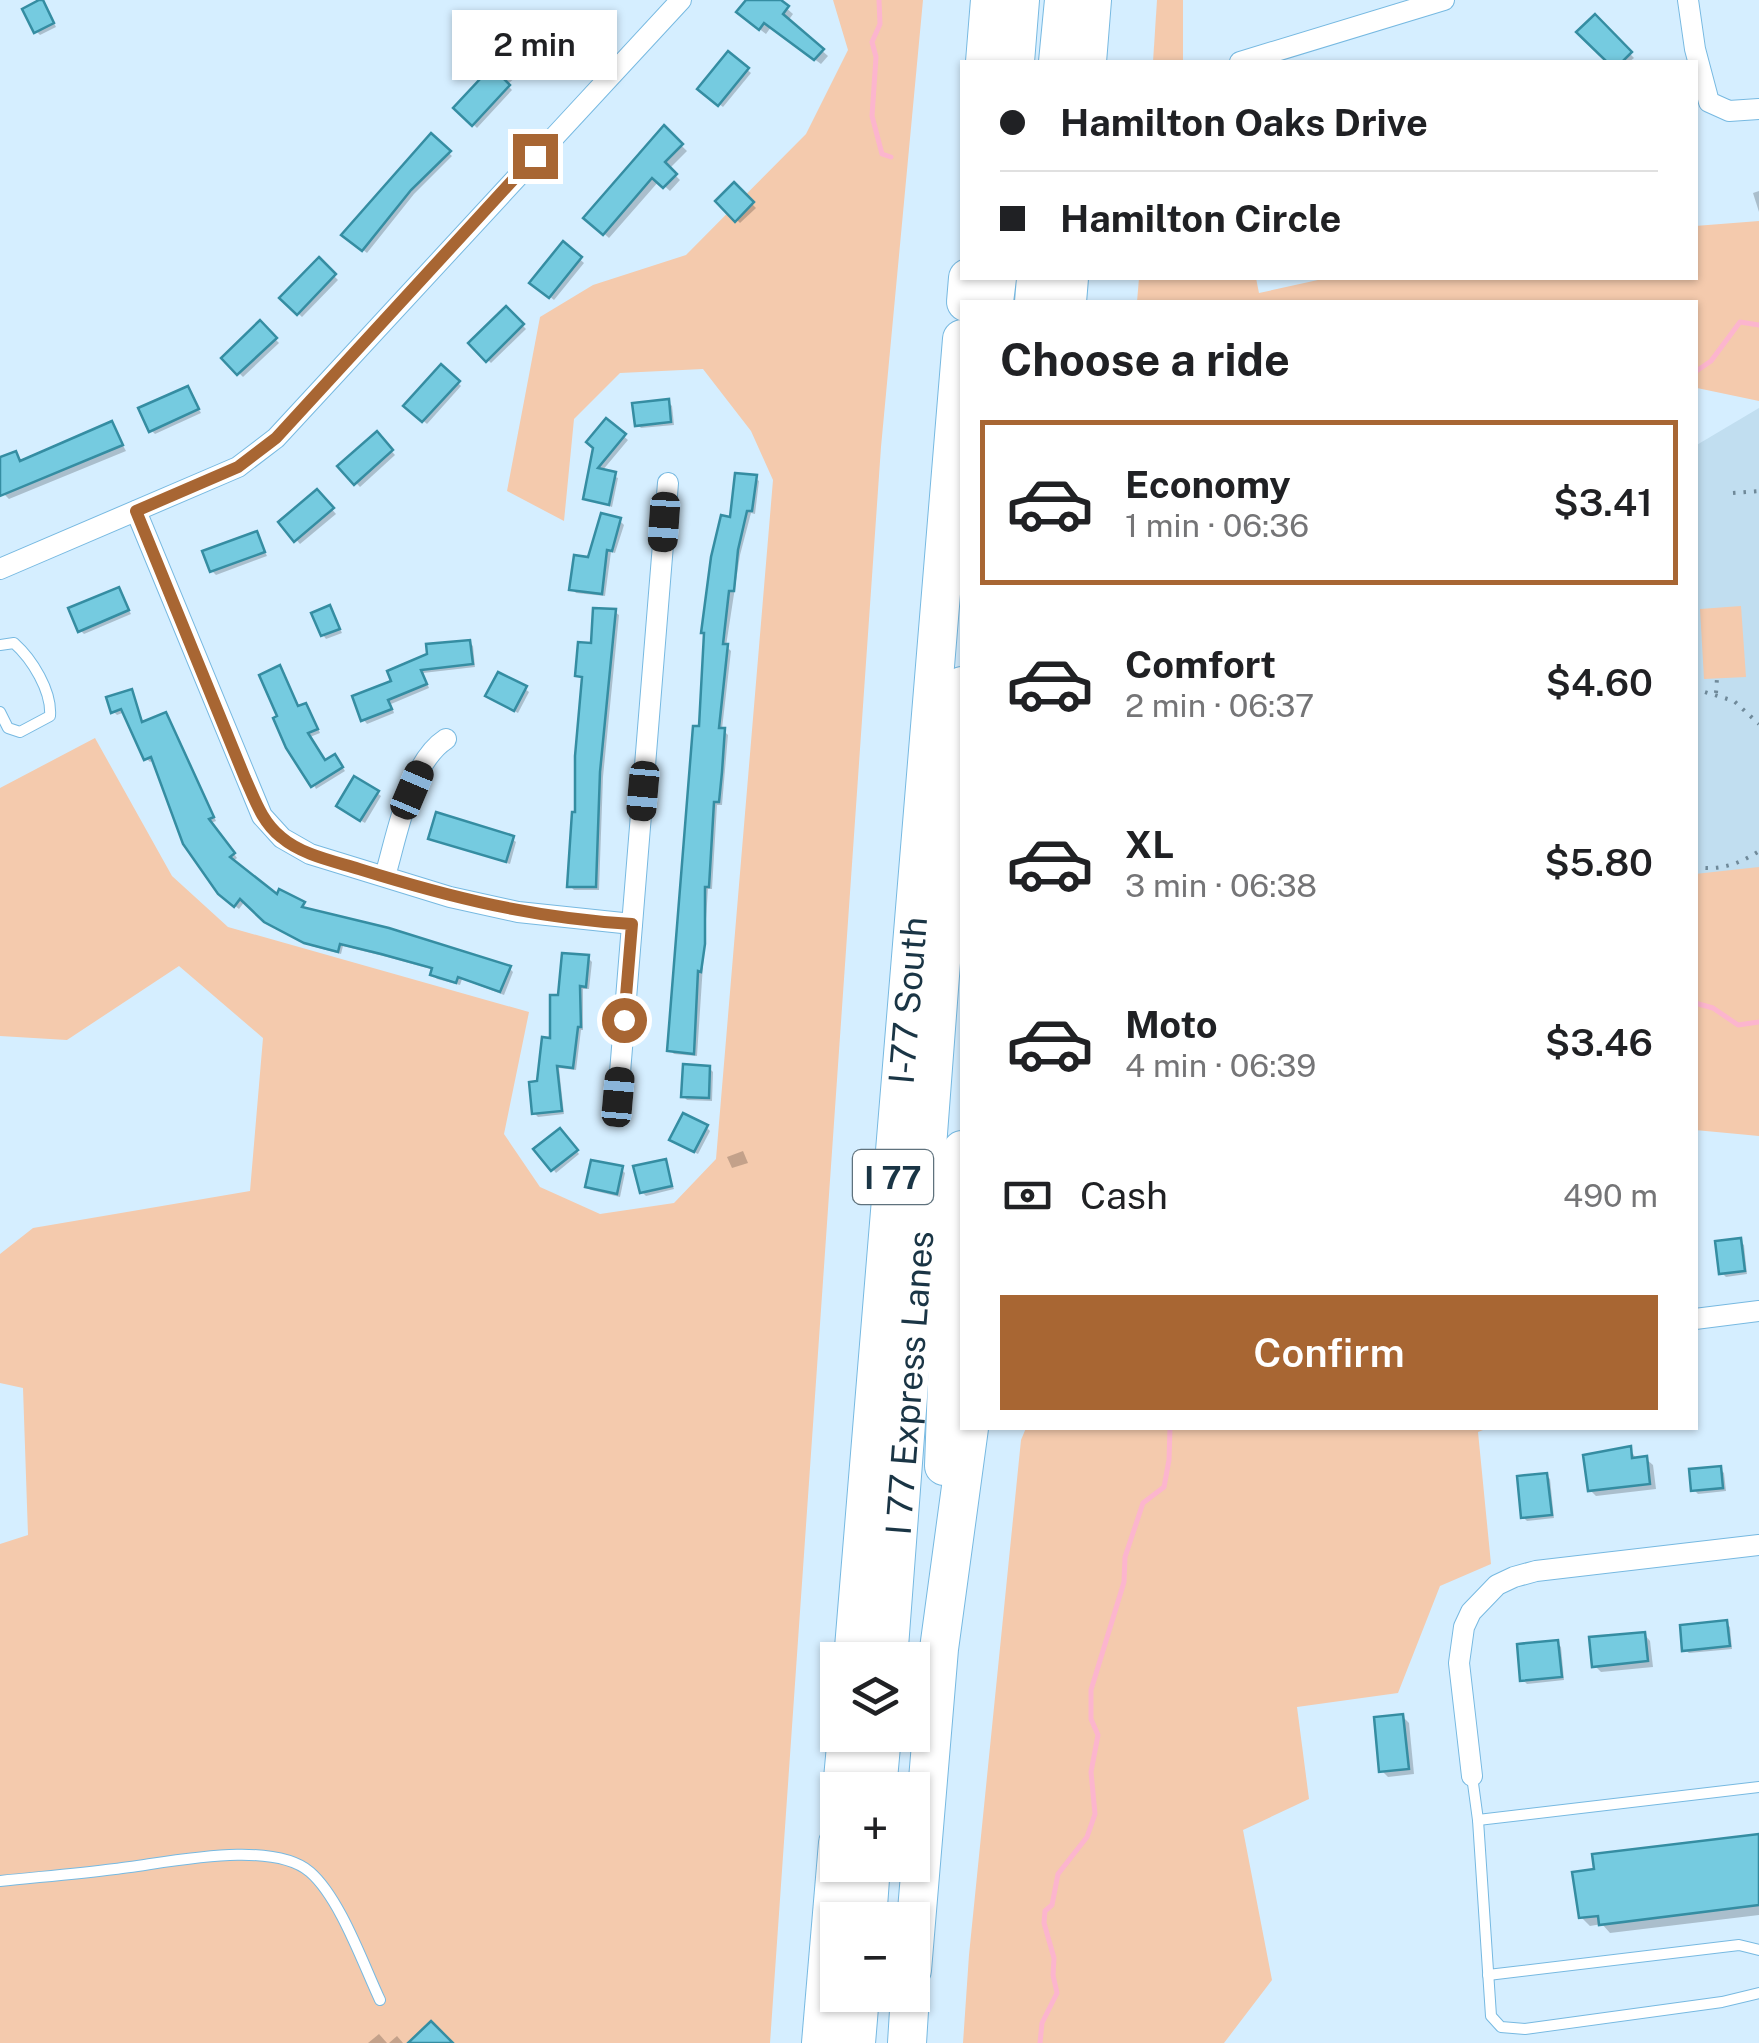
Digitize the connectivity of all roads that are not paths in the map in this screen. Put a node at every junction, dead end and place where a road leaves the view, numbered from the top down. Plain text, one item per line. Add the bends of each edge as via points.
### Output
1 (682, 0) edge
2 (990, 0) edge
3 (1020, 0) edge
4 (1064, 0) edge
5 (1092, 0) edge
6 (1444, 0) edge
7 (1688, 0) edge
8 (985, 60) edge
9 (1014, 60) edge
10 (1058, 60) edge
11 (1087, 60) edge
12 (1247, 60) edge
13 (1698, 60) edge
14 (1698, 60) edge
15 (1759, 109) edge
16 (960, 363) edge
17 (668, 483) dead end
18 (136, 511) junction
19 (0, 569) edge
20 (0, 645) edge
21 (0, 712) edge
22 (960, 714) edge
23 (446, 740) dead end
24 (385, 876) junction
25 (632, 924) junction
26 (618, 1097) dead end
27 (960, 1179) edge
28 (1759, 1311) edge
29 (1698, 1318) edge
30 (969, 1430) edge
31 (1759, 1545) edge
32 (854, 1642) edge
33 (890, 1642) edge
34 (939, 1649) junction
35 (1472, 1776) joint
36 (1759, 1787) edge
37 (1478, 1820) junction
38 (0, 1881) edge
39 (835, 1882) edge
40 (918, 1902) edge
41 (1757, 1948) edge
42 (1488, 1975) junction
43 (1755, 1995) edge
44 (380, 2000) dead end
45 (859, 2012) edge
46 (909, 2012) edge
47 (821, 2043) edge
48 (856, 2043) edge
49 (906, 2043) edge

1 - 18 street via 276,438 238,467
2 - 8 highway
3 - 9 highway
4 - 10 highway
5 - 11 highway
6 - 12 street
7 - 14 street
13 - 15 street via 1709,102 1729,111
16 - 32 highway, I-77 South / I 77
17 - 25 street
18 - 19 street
18 - 24 street via 262,816 310,854
20 - 21 lane via 14,644 28,656 51,706 50,716 20,732 8,728
22 - 33 highway, I 77 Express Lanes / I 77
23 - 24 street via 425,758
24 - 25 street via 518,912
25 - 26 street
27 - 34 highway, I 77 Express Lanes / I 77
28 - 29 street
30 - 34 highway, I 77
31 - 35 street via 1536,1571 1498,1585 1471,1612 1460,1644
34 - 40 highway, I 77
35 - 37 lane
36 - 37 lane
37 - 42 lane
38 - 44 lane via 200,1858 286,1860 310,1872 341,1915
39 - 47 highway
41 - 42 lane
42 - 43 lane via 1491,2016 1500,2027 1525,2030
45 - 48 highway
46 - 49 highway

